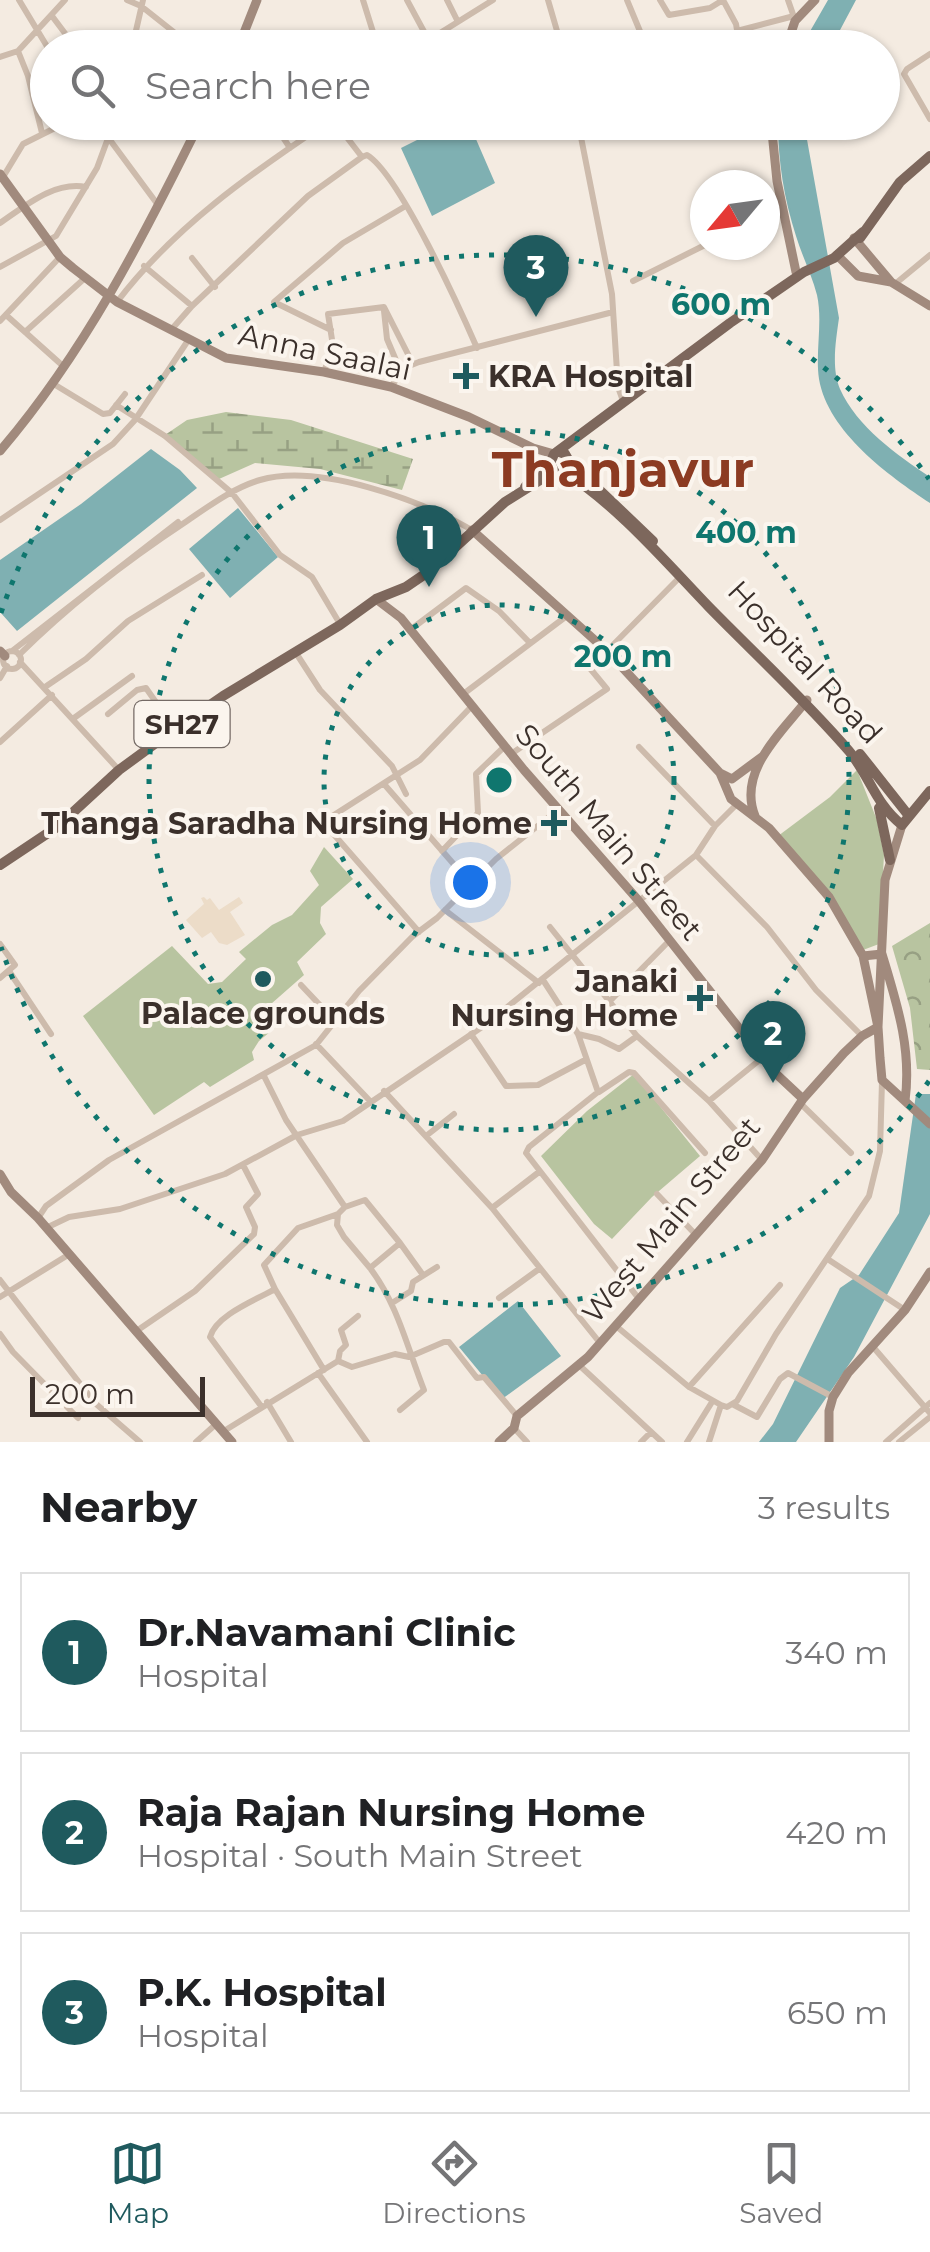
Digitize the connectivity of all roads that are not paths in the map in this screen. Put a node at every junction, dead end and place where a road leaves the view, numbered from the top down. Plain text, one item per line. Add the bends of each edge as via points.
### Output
1 (19, 0) edge
2 (65, 0) edge
3 (127, 0) edge
4 (257, 0) edge
5 (363, 0) edge
6 (406, 0) edge
7 (446, 0) edge
8 (494, 0) edge
9 (548, 0) edge
10 (627, 0) edge
11 (660, 0) edge
12 (788, 0) edge
13 (816, 0) edge
14 (142, 3) edge
15 (52, 16) junction
16 (795, 19) junction
17 (457, 20) junction
18 (37, 30) edge
19 (40, 30) edge
20 (62, 30) edge
21 (136, 30) edge
22 (173, 30) edge
23 (245, 30) edge
24 (372, 30) edge
25 (423, 30) edge
26 (442, 30) edge
27 (557, 30) edge
28 (640, 30) edge
29 (738, 30) edge
30 (743, 30) edge
31 (792, 30) edge
32 (30, 40) edge
33 (18, 51) junction
34 (930, 54) edge
35 (0, 56) edge
36 (30, 84) edge
37 (930, 120) edge
38 (30, 140) edge
39 (110, 140) joint
40 (191, 140) edge
41 (285, 140) edge
42 (303, 140) edge
43 (347, 140) edge
44 (581, 140) edge
45 (773, 140) edge
46 (290, 148) junction
47 (930, 156) edge
48 (362, 157) junction
49 (3, 182) edge
50 (86, 188) junction
51 (158, 205) junction
52 (24, 206) junction
53 (404, 207) junction
54 (783, 210) junction
55 (780, 211) edge
56 (0, 224) edge
57 (858, 237) junction
58 (49, 242) junction
59 (690, 253) edge
60 (930, 255) edge
61 (60, 256) junction
62 (192, 258) dead end
63 (837, 259) junction
64 (144, 266) junction
65 (0, 267) edge
66 (802, 274) junction
67 (85, 278) junction
68 (633, 282) dead end
69 (893, 283) junction
70 (215, 287) junction
71 (114, 300) junction
72 (192, 306) junction
73 (930, 306) edge
74 (384, 308) junction
75 (613, 312) junction
76 (3, 318) edge
77 (170, 330) junction
78 (330, 330) junction
79 (25, 332) junction
80 (189, 339) junction
81 (477, 348) junction
82 (412, 364) junction
83 (63, 366) junction
84 (324, 372) junction
85 (400, 372) junction
86 (52, 384) junction
87 (390, 387) junction
88 (125, 394) dead end
89 (623, 401) junction
90 (116, 405) junction
91 (138, 416) junction
92 (0, 451) edge
93 (559, 461) junction
94 (232, 493) junction
95 (0, 520) edge
96 (472, 530) junction
97 (202, 575) dead end
98 (680, 576) junction
99 (376, 599) junction
100 (568, 615) junction
101 (340, 625) junction
102 (410, 630) junction
103 (530, 643) junction
104 (604, 649) junction
105 (295, 652) junction
106 (8, 658) edge
107 (132, 676) dead end
108 (0, 678) edge
109 (45, 687) junction
110 (52, 695) junction
111 (461, 696) junction
112 (805, 702) junction
113 (471, 707) junction
114 (108, 714) dead end
115 (74, 718) junction
116 (175, 729) junction
117 (0, 742) edge
118 (638, 747) dead end
119 (507, 751) junction
120 (764, 755) junction
121 (119, 770) junction
122 (720, 773) junction
123 (397, 777) junction
124 (384, 784) junction
125 (886, 788) junction
126 (930, 791) edge
127 (406, 794) dead end
128 (876, 798) junction
129 (737, 804) junction
130 (558, 809) junction
131 (755, 816) junction
132 (905, 820) junction
133 (715, 826) junction
134 (442, 852) junction
135 (696, 855) junction
136 (890, 860) junction
137 (0, 864) edge
138 (471, 884) junction
139 (638, 900) junction
140 (445, 910) junction
141 (550, 927) dead end
142 (418, 932) junction
143 (670, 940) junction
144 (0, 944) edge
145 (572, 954) junction
146 (882, 954) junction
147 (863, 956) junction
148 (8, 971) junction
149 (0, 978) edge
150 (541, 982) junction
151 (301, 985) dead end
152 (610, 1002) junction
153 (334, 1020) junction
154 (878, 1026) junction
155 (51, 1034) dead end
156 (470, 1034) junction
157 (578, 1034) junction
158 (637, 1036) junction
159 (862, 1036) junction
160 (316, 1044) junction
161 (763, 1057) junction
162 (586, 1060) junction
163 (264, 1076) junction
164 (882, 1080) junction
165 (384, 1091) junction
166 (598, 1092) junction
167 (372, 1100) junction
168 (709, 1101) junction
169 (802, 1101) junction
170 (908, 1106) junction
171 (454, 1114) dead end
172 (930, 1124) edge
173 (426, 1136) junction
174 (294, 1137) junction
175 (705, 1153) dead end
176 (851, 1153) dead end
177 (762, 1160) junction
178 (243, 1165) junction
179 (539, 1172) junction
180 (0, 1174) edge
181 (657, 1194) dead end
182 (345, 1206) junction
183 (492, 1208) junction
184 (338, 1214) junction
185 (38, 1218) junction
186 (46, 1228) junction
187 (696, 1235) junction
188 (400, 1243) junction
189 (68, 1254) junction
190 (829, 1260) junction
191 (437, 1267) dead end
192 (370, 1268) junction
193 (540, 1269) junction
194 (424, 1276) junction
195 (0, 1280) edge
196 (928, 1280) edge
197 (780, 1284) dead end
198 (275, 1289) junction
199 (10, 1293) junction
200 (0, 1298) edge
201 (499, 1298) dead end
202 (640, 1299) junction
203 (392, 1303) junction
204 (905, 1310) junction
205 (358, 1316) dead end
206 (616, 1326) junction
207 (134, 1332) junction
208 (0, 1334) edge
209 (600, 1343) junction
210 (874, 1348) junction
211 (409, 1358) junction
212 (338, 1361) junction
213 (580, 1365) junction
214 (321, 1372) junction
215 (690, 1386) junction
216 (831, 1396) junction
217 (264, 1404) junction
218 (717, 1404) junction
219 (734, 1405) junction
220 (400, 1410) dead end
221 (929, 1410) edge
222 (517, 1416) junction
223 (78, 1418) dead end
224 (220, 1428) junction
225 (514, 1428) junction
226 (651, 1432) junction
227 (140, 1442) edge
228 (196, 1442) edge
229 (232, 1442) edge
230 (292, 1442) edge
231 (367, 1442) edge
232 (499, 1442) edge
233 (527, 1442) edge
234 (640, 1442) edge
235 (662, 1442) edge
236 (687, 1442) edge
237 (709, 1442) edge
238 (829, 1442) edge
239 (886, 1442) edge
240 (900, 1442) edge

1 - 18 street
2 - 15 street
3 - 14 street
4 - 23 street
5 - 24 street
6 - 25 street
7 - 17 street
8 - 17 street
9 - 27 street
10 - 28 street
11 - 29 street via 670,16 723,0
12 - 16 street
13 - 16 street
14 - 21 street
14 - 22 street
15 - 19 street
15 - 20 street
16 - 30 street
16 - 31 street
17 - 26 street
32 - 33 street
33 - 35 street
33 - 36 street
34 - 37 street via 904,74
38 - 49 street
39 - 50 street
39 - 51 street
40 - 51 street
41 - 46 street
42 - 46 street
43 - 48 street
44 - 75 street
45 - 54 street
46 - 64 street
47 - 57 main road via 900,182
48 - 53 street via 373,158
48 - 70 street via 308,196
49 - 52 street, Anna Saalai
50 - 52 street via 55,190
50 - 58 street
51 - 71 street
52 - 56 street
52 - 58 street, Anna Saalai
53 - 78 street via 343,242 274,302
53 - 81 street via 442,268
54 - 55 street
54 - 66 street
57 - 63 main road
57 - 69 street
58 - 61 street, Anna Saalai
58 - 65 street
59 - 68 street
60 - 69 street
61 - 67 street, Anna Saalai
61 - 76 street
62 - 70 street
63 - 66 main road
63 - 69 street via 858,276
64 - 71 street
64 - 72 street
66 - 89 main road
67 - 71 street, Anna Saalai
67 - 79 street
69 - 73 street
70 - 72 street
71 - 77 street, Anna Saalai
71 - 83 street
72 - 77 street
74 - 78 street via 328,314
74 - 82 street
74 - 85 street
75 - 81 street
75 - 89 street
76 - 79 street
77 - 80 street, Anna Saalai
78 - 84 street via 333,346
79 - 83 street
80 - 84 street, Anna Saalai via 226,358
80 - 91 street
81 - 82 street
82 - 85 street
83 - 86 street
84 - 87 street, Anna Saalai
85 - 87 street
86 - 90 street via 103,414
86 - 92 street
87 - 93 street, Anna Saalai
88 - 90 street
89 - 93 main road
90 - 91 street
91 - 94 street
91 - 95 street via 105,450
93 - 96 main road, SH27 via 542,482 524,488
93 - 98 main road, Hospital Road
93 - 112 main road, Hospital Road via 682,570
94 - 96 street via 279,477 332,480 411,502
94 - 101 street via 280,555 312,577
94 - 106 street via 166,529
96 - 99 main road, SH27 via 428,572
96 - 100 street
97 - 109 street via 128,621
98 - 104 street
98 - 112 main road, Hospital Road
99 - 101 main road, SH27
99 - 102 street, South Main Street
100 - 103 street
100 - 104 street
101 - 105 main road, SH27
102 - 103 street via 466,588
102 - 111 street, South Main Street
103 - 111 street
104 - 119 street via 588,666 607,689
104 - 122 street
105 - 116 main road, SH27
105 - 123 street
106 - 108 street
106 - 109 street
107 - 115 street
109 - 110 street
110 - 115 street
110 - 117 street
111 - 113 street, South Main Street
112 - 120 street
112 - 125 main road, Hospital Road
112 - 128 main road, Hospital Road via 859,764
113 - 119 street, South Main Street
113 - 123 street
114 - 116 street via 146,688
115 - 121 street
116 - 121 main road, SH27
118 - 133 street
119 - 130 street, South Main Street
119 - 134 street via 476,774 478,813
120 - 122 street via 732,779
120 - 131 street via 749,792
121 - 137 main road, SH27 via 56,827
122 - 129 street
123 - 124 street
123 - 127 street
124 - 134 street
124 - 142 street via 323,822
125 - 126 main road via 912,802
125 - 132 main road, Hospital Road
126 - 132 main road
128 - 132 main road
128 - 136 main road
129 - 131 street
129 - 133 street
130 - 138 street
130 - 139 street, South Main Street
131 - 147 street via 829,898
132 - 136 street
133 - 135 street
134 - 138 street
135 - 139 street
135 - 159 street
136 - 146 street
138 - 140 street
139 - 143 street, South Main Street
139 - 145 street
140 - 142 street
140 - 150 street
141 - 145 street
142 - 153 street
143 - 152 street
143 - 161 street, South Main Street
144 - 148 street via 15,966
145 - 150 street
145 - 152 street
146 - 147 street
146 - 154 street
146 - 170 street via 900,1015
147 - 154 street
148 - 149 street
148 - 155 street
150 - 156 street
150 - 157 street
151 - 153 street
152 - 158 street
153 - 160 street
154 - 159 street, West Main Street
154 - 164 street
156 - 162 street via 506,1086 538,1085
156 - 165 street
157 - 158 street via 620,1049
157 - 162 street
158 - 168 street
159 - 169 street, West Main Street
160 - 163 street
160 - 167 street
161 - 168 street
161 - 169 street, South Main Street
162 - 166 street
163 - 174 street
163 - 185 street via 109,1160
164 - 170 street
164 - 190 street via 880,1151 869,1196
165 - 167 street
165 - 173 street
166 - 175 street via 634,1073
166 - 179 street via 529,1147 527,1156
167 - 174 street via 343,1120
168 - 177 street
169 - 176 street
169 - 177 street, West Main Street
170 - 172 street
171 - 173 street
173 - 183 street
174 - 178 street
174 - 182 street
177 - 187 street, West Main Street
178 - 186 street via 154,1199
178 - 207 street via 258,1194 246,1207 254,1234 195,1291
179 - 183 street
179 - 202 street
180 - 185 street
181 - 187 street
182 - 184 street
182 - 188 street via 365,1200
183 - 193 street
184 - 192 street via 344,1238
184 - 198 street via 300,1226 267,1262 264,1271
185 - 186 street
186 - 189 street
187 - 202 street, West Main Street
188 - 192 street
188 - 194 street
189 - 199 street
189 - 207 street
190 - 204 street
190 - 219 street
191 - 194 street
192 - 203 street
193 - 201 street
193 - 209 street
194 - 203 street
195 - 199 street
196 - 204 street
197 - 215 street
198 - 214 street
198 - 217 street via 210,1332
199 - 200 street
199 - 227 street via 94,1403
202 - 206 street, West Main Street
203 - 211 street
204 - 210 street
205 - 212 street via 341,1330 346,1344
206 - 209 street, West Main Street
206 - 215 street
207 - 224 street
208 - 223 street
209 - 213 street, West Main Street
210 - 216 street
210 - 221 street
211 - 212 street via 395,1354 352,1367
211 - 220 street via 424,1390
211 - 222 street via 448,1342
212 - 214 street
213 - 222 street, West Main Street
213 - 226 street
214 - 217 street
214 - 231 street
215 - 218 street
216 - 219 street via 784,1374 757,1417
216 - 238 street
217 - 224 street
217 - 230 street
218 - 219 street
218 - 236 street
218 - 237 street
221 - 239 street
221 - 240 street
222 - 225 street
224 - 228 street
224 - 229 street
225 - 232 street
225 - 233 street
226 - 234 street
226 - 235 street

